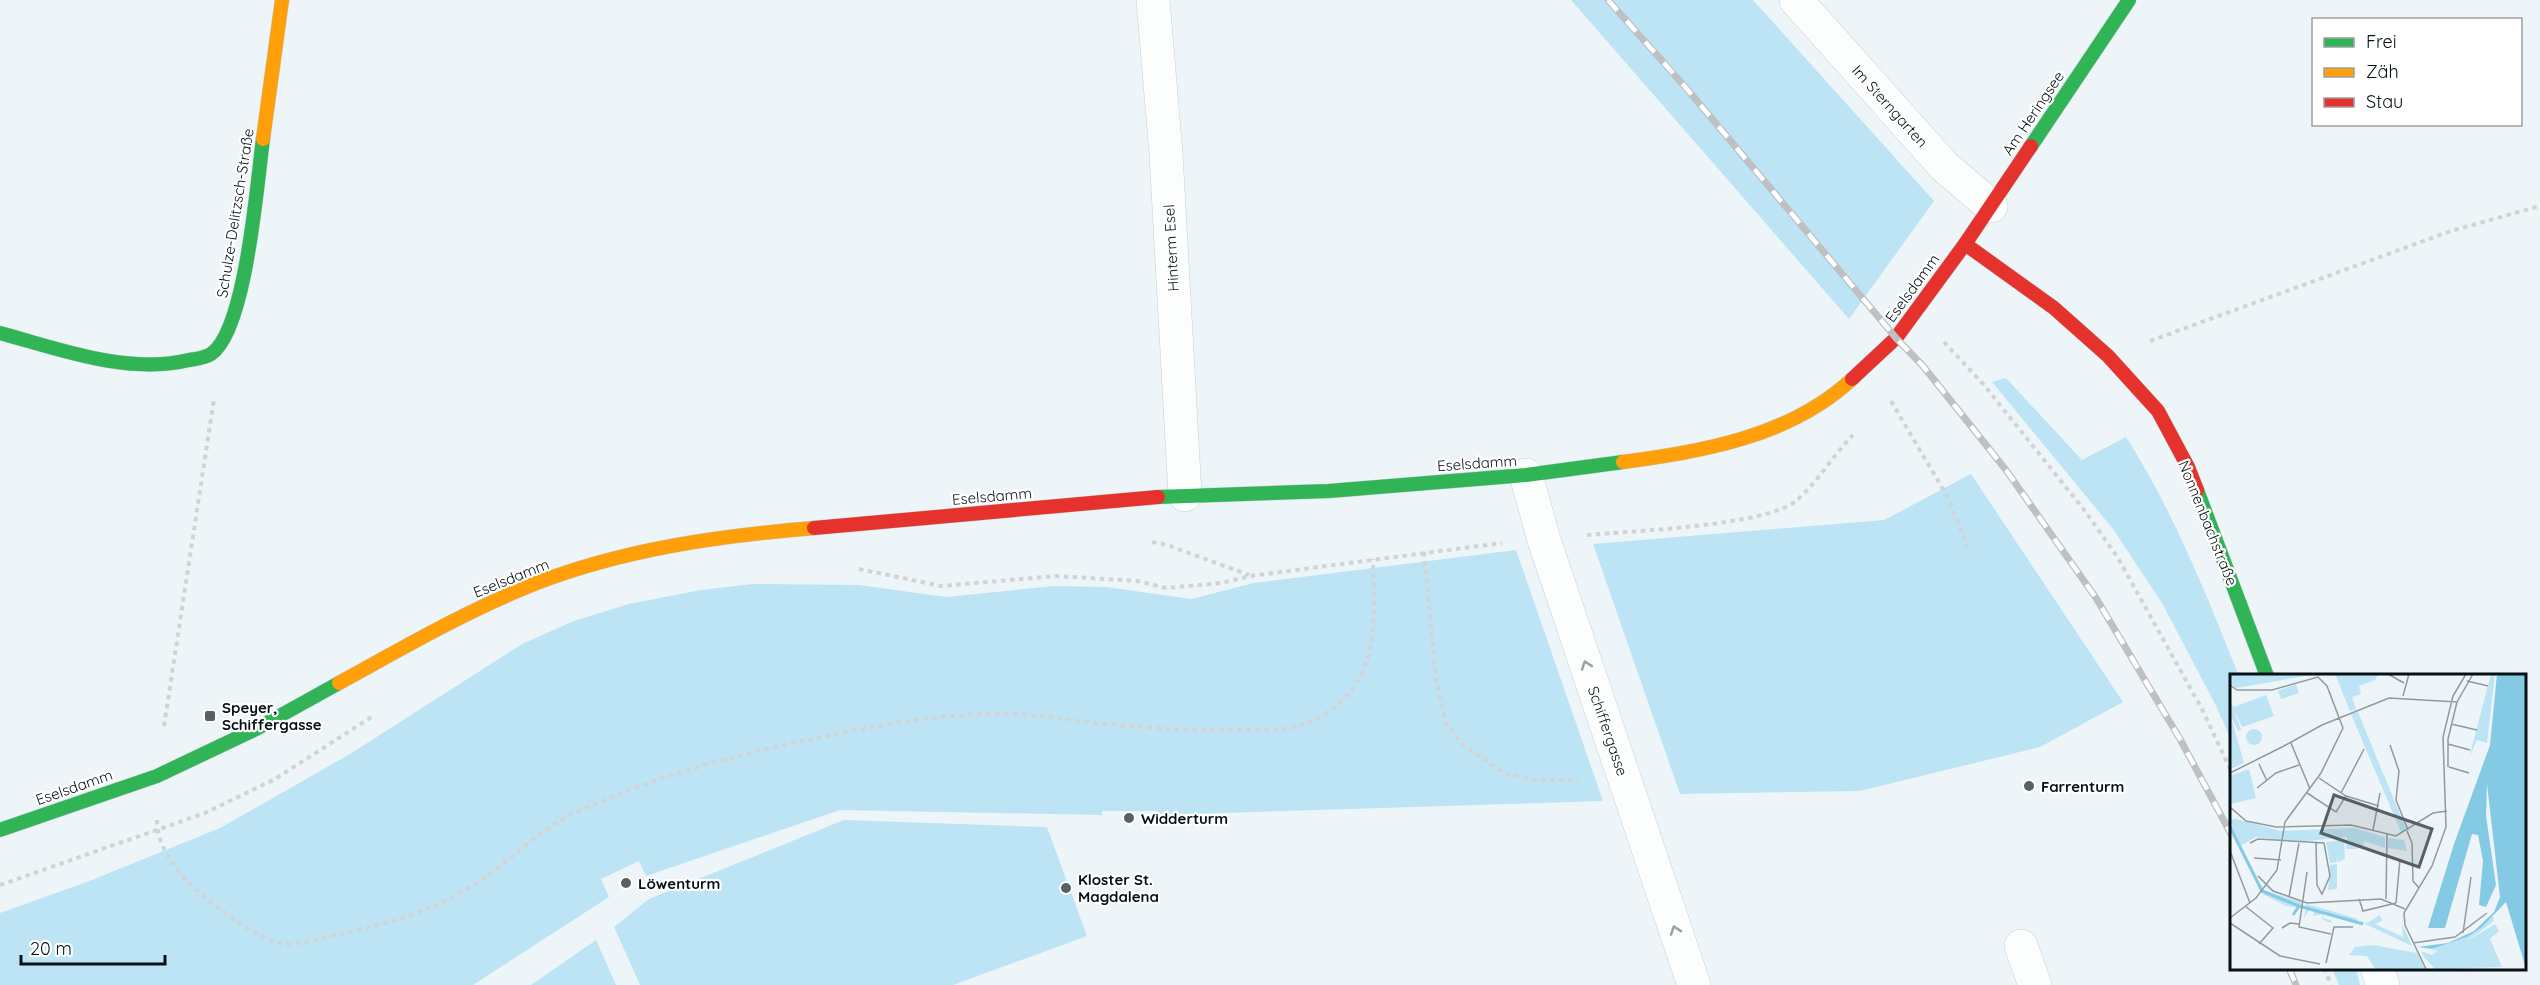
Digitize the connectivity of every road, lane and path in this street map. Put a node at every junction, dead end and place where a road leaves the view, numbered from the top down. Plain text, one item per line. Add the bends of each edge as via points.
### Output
1 (282, 0) edge
2 (1153, 0) edge
3 (1796, 0) edge
4 (2129, 0) edge
5 (1990, 206) junction
6 (2540, 206) edge
7 (1965, 244) junction
8 (1913, 312) junction
9 (0, 333) edge
10 (212, 353) junction
11 (2108, 356) junction
12 (1863, 369) junction
13 (1526, 475) junction
14 (1185, 495) junction
15 (1968, 547) dead end
16 (1424, 552) dead end
17 (1373, 559) dead end
18 (850, 569) dead end
19 (1250, 576) dead end
20 (2266, 674) edge
21 (379, 712) dead end
22 (2230, 769) edge
23 (157, 776) junction
24 (1623, 776) junction
25 (0, 830) edge
26 (157, 832) junction
27 (0, 885) edge
28 (2021, 946) dead end
29 (2324, 970) edge
30 (2377, 970) edge
31 (1694, 985) edge
32 (2035, 985) edge
33 (2331, 985) edge
34 (2383, 985) edge

1 - 10 street, Schulze-Delitzsch-Straße via 241,296 227,333
2 - 14 street, Hinterm Esel via 1166,154
3 - 5 street, Im Sterngarten via 1944,166
4 - 5 street, Am Heringsee
5 - 7 street, Am Heringsee
6 - 11 path via 2451,231
7 - 8 street, Eselsdamm
7 - 11 street, Nonnenbachstraße via 2054,308
8 - 12 street, Eselsdamm via 1896,338
8 - 22 path via 1984,385 2118,558 2203,711
9 - 10 street via 74,353 143,365 184,363
10 - 23 path via 216,385
11 - 20 street, Nonnenbachstraße via 2158,411 2188,467
12 - 13 street, Eselsdamm via 1839,391 1794,419 1744,440 1684,454
12 - 15 path via 1889,398 1947,496
13 - 14 street, Eselsdamm via 1329,491
24 -> 13 street, Schiffergasse
14 - 23 street, Eselsdamm via 728,535 631,553 534,584 458,618 258,728
16 - 24 path via 1436,680 1446,722 1461,743 1502,772 1537,782
17 - 26 path via 1374,614 1364,674 1340,701 1301,726 1203,731 1002,714 948,717 816,738 676,775 615,796 560,821 498,868 424,912 386,924 287,944 254,933 208,900 164,853
18 - 19 path via 861,568 941,586 1056,576 1138,581 1166,588
21 - 26 path via 275,779
23 - 25 street, Eselsdamm
23 - 26 path
31 -> 24 street, Schiffergasse
26 - 27 path
28 - 32 street
29 - 33 path
30 - 34 street

